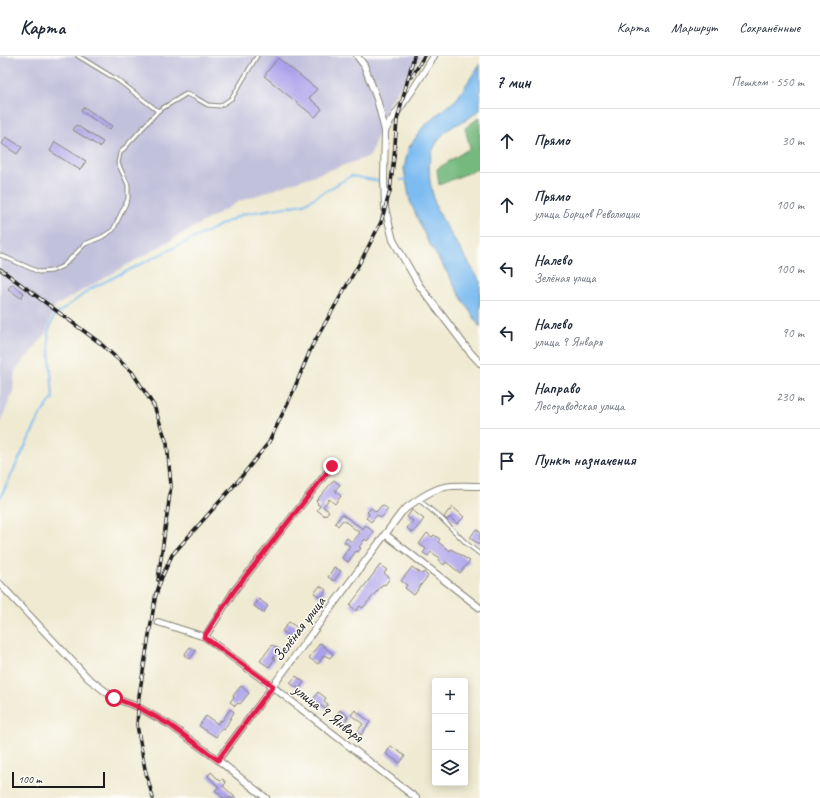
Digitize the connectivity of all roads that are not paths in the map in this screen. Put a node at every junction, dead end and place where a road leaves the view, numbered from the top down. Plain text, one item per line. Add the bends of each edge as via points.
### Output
1 (78, 56) edge
2 (257, 56) edge
3 (357, 56) edge
4 (434, 56) edge
5 (158, 111) junction
6 (385, 131) junction
7 (0, 255) edge
8 (480, 363) edge
9 (332, 466) dead end
10 (480, 486) edge
11 (419, 500) junction
12 (385, 534) junction
13 (480, 554) edge
14 (0, 584) edge
15 (480, 608) edge
16 (158, 622) dead end
17 (204, 637) junction
18 (273, 686) junction
19 (218, 760) junction
20 (266, 798) edge
21 (416, 798) edge

1 - 5 lane via 118,81
2 - 5 lane via 232,98 220,106 208,105 186,94
3 - 6 street via 364,65 377,99
4 - 6 street
5 - 7 lane via 120,153 118,163 128,185 128,200 113,230 85,244 63,266 52,272 39,272
6 - 8 street via 385,208 393,240 420,285 468,351
9 - 17 street via 234,591
10 - 11 street, Зелёная улица via 444,487
11 - 12 street, Зелёная улица via 408,506
11 - 13 lane
12 - 15 street
12 - 18 street, Зелёная улица
14 - 19 street via 88,678 114,698 138,707 170,725
16 - 17 street, улица 9 Января
17 - 18 street, улица 9 Января
18 - 19 street, Зелёная улица
18 - 21 street, улица 9 Января
19 - 20 street

